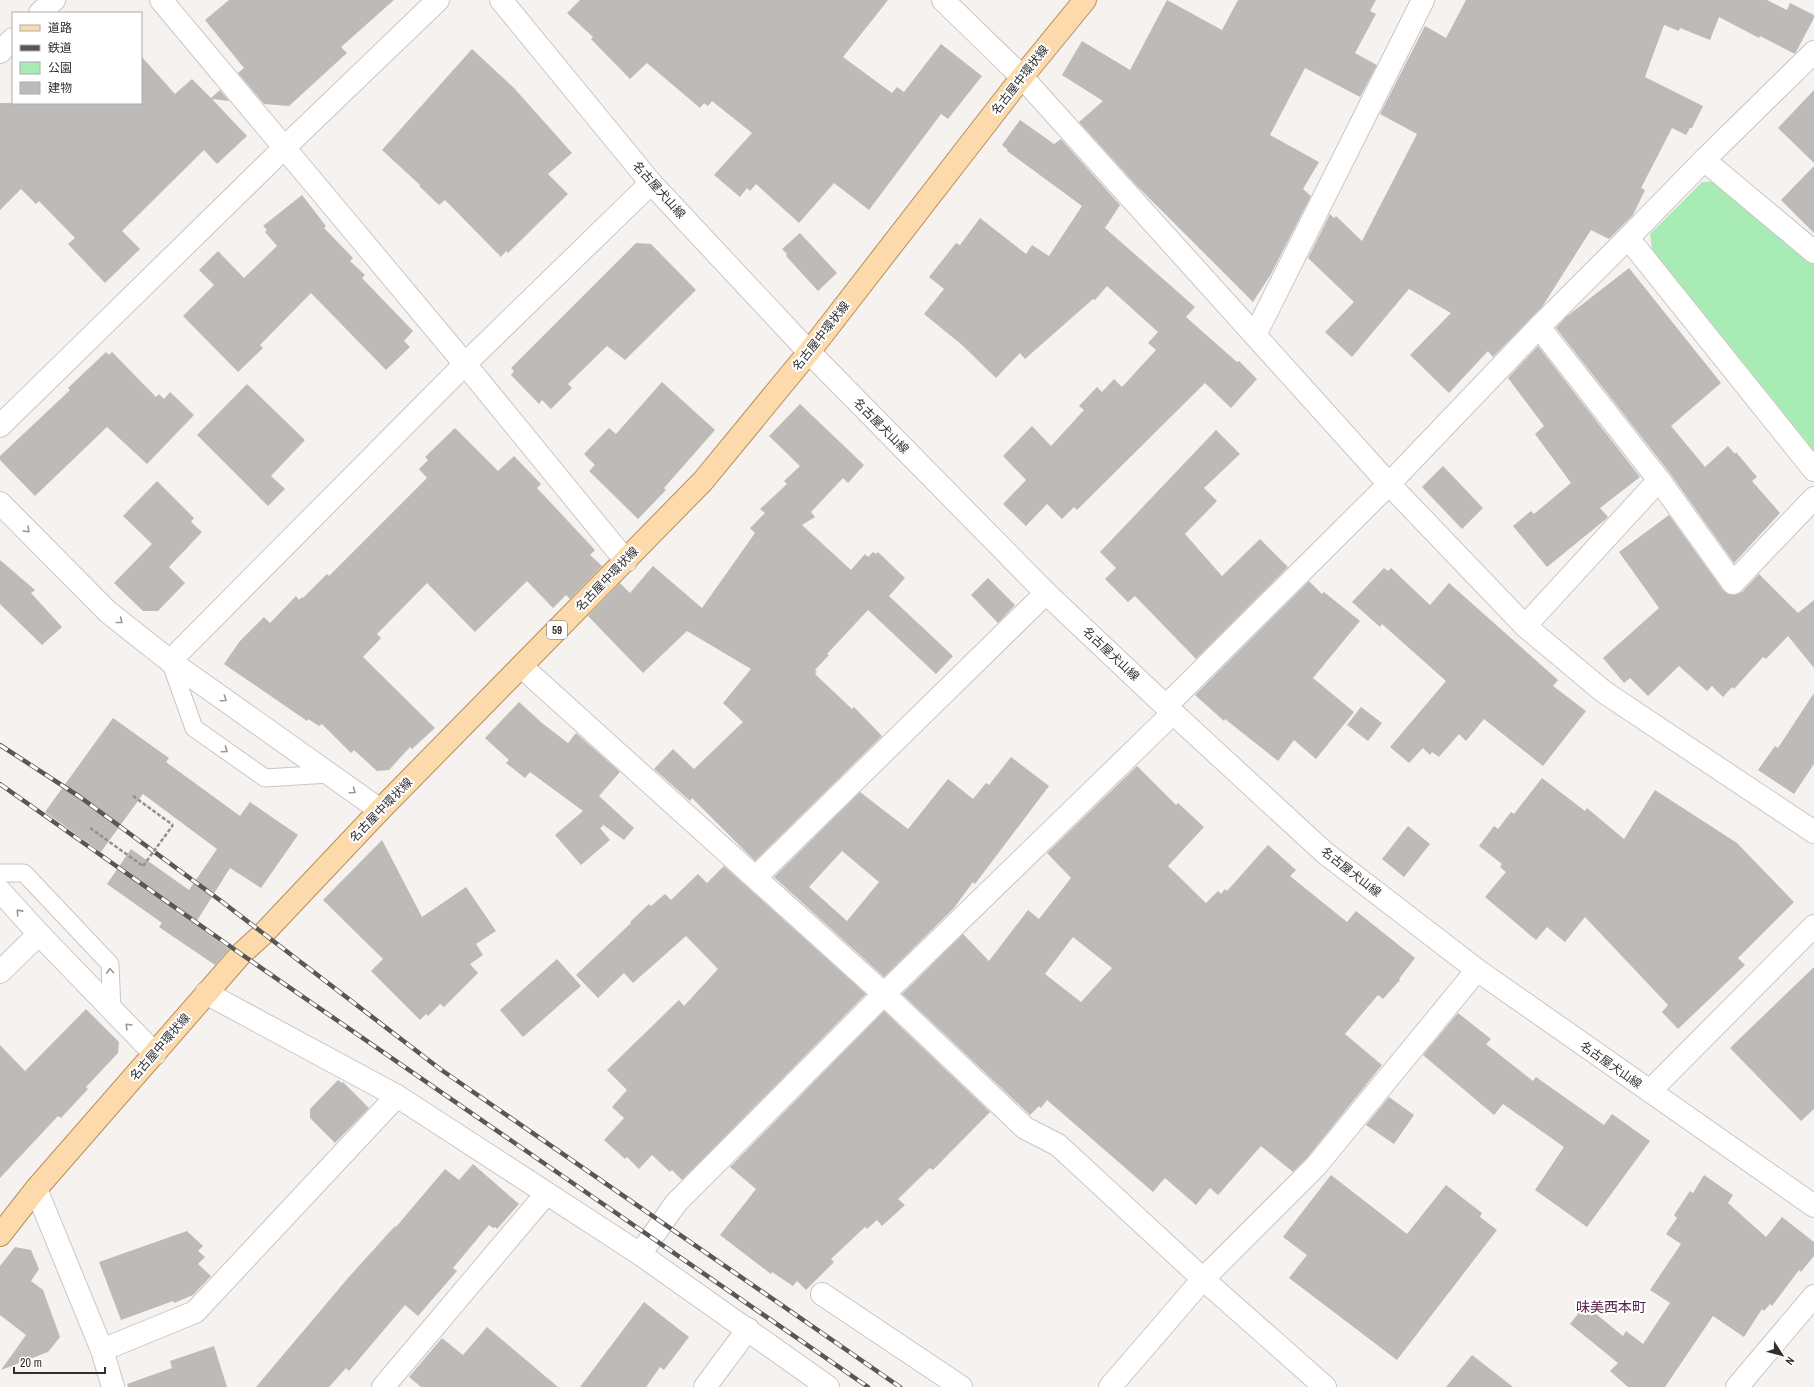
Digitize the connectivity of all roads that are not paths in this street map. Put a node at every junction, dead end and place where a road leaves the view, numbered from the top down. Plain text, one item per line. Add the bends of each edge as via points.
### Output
1 (54, 0) edge
2 (161, 0) edge
3 (438, 0) edge
4 (501, 0) edge
5 (943, 0) edge
6 (1085, 0) edge
7 (1423, 0) edge
8 (41, 12) edge
9 (12, 40) edge
10 (0, 52) edge
11 (1814, 52) edge
12 (1022, 77) junction
13 (284, 148) junction
14 (1704, 160) junction
15 (651, 183) junction
16 (1628, 238) junction
17 (1814, 252) edge
18 (1539, 327) junction
19 (1255, 335) junction
20 (809, 352) junction
21 (465, 364) junction
22 (0, 426) edge
23 (1814, 470) edge
24 (1659, 480) junction
25 (1389, 484) junction
26 (1814, 498) edge
27 (0, 503) edge
28 (626, 560) junction
29 (1046, 593) junction
30 (1525, 626) junction
31 (170, 661) junction
32 (522, 667) junction
33 (1169, 710) junction
34 (329, 774) junction
35 (380, 810) junction
36 (1814, 832) edge
37 (0, 873) edge
38 (756, 877) junction
39 (0, 891) edge
40 (1814, 926) edge
41 (39, 934) junction
42 (1477, 970) junction
43 (0, 972) edge
44 (206, 993) junction
45 (884, 994) junction
46 (112, 1010) junction
47 (154, 1054) junction
48 (1650, 1091) junction
49 (397, 1096) junction
50 (36, 1189) junction
51 (546, 1194) junction
52 (1814, 1206) edge
53 (0, 1235) edge
54 (640, 1254) junction
55 (1203, 1279) junction
56 (822, 1294) dead end
57 (1814, 1296) edge
58 (748, 1329) junction
59 (102, 1350) junction
60 (113, 1387) edge
61 (383, 1387) edge
62 (705, 1387) edge
63 (828, 1387) edge
64 (961, 1387) edge
65 (1110, 1387) edge
66 (1324, 1387) edge
67 (1737, 1387) edge

1 - 8 street
2 - 13 street
3 - 13 street
4 - 15 street, 名古屋犬山線
5 - 12 street
6 - 12 main road, 名古屋中環状線 / 59
7 - 19 street
9 - 10 street
11 - 14 street
12 - 19 street
12 - 20 main road, 名古屋中環状線 / 59
13 - 21 street
13 - 22 street
14 - 16 street
14 - 17 street
15 - 20 street, 名古屋犬山線
15 - 21 street
16 - 18 street
16 - 23 street
18 - 24 street
18 - 25 street
19 - 25 street
20 - 28 main road, 名古屋中環状線 / 59 via 703,481
20 - 29 street, 名古屋犬山線
21 - 28 street
21 - 31 street
24 - 26 street via 1733,583
24 - 30 street
25 - 30 street
25 - 33 street
27 -> 31 street via 108,612
28 - 32 main road, 名古屋中環状線 / 59
29 - 33 street, 名古屋犬山線
29 - 38 street
30 - 36 street via 1604,692
31 -> 34 street
31 -> 34 lane via 194,728 265,778
32 - 35 main road, 名古屋中環状線 / 59
32 - 38 street
33 - 42 street, 名古屋犬山線 via 1325,853
33 - 45 street
34 -> 35 street
35 - 44 main road, 名古屋中環状線 / 59
46 -> 37 lane via 110,964 24,873
38 - 45 street
41 -> 39 street
40 - 48 street
41 - 43 street
41 - 46 street
42 - 48 street, 名古屋犬山線
42 - 55 street via 1316,1166
44 - 47 main road, 名古屋中環状線 / 59
44 - 49 street
45 - 54 street via 676,1203
45 - 55 street via 1025,1128 1058,1145
47 -> 46 street
47 - 50 main road, 名古屋中環状線 / 59
48 - 52 street, 名古屋犬山線
49 - 51 street
49 - 59 street via 195,1312
50 - 53 main road, 名古屋中環状線 / 59
50 - 59 street
51 - 54 street
51 - 61 street
54 - 58 street
55 - 65 street
55 - 66 street
56 - 64 street
57 - 67 street
58 - 62 street
58 - 63 street
59 - 60 street

